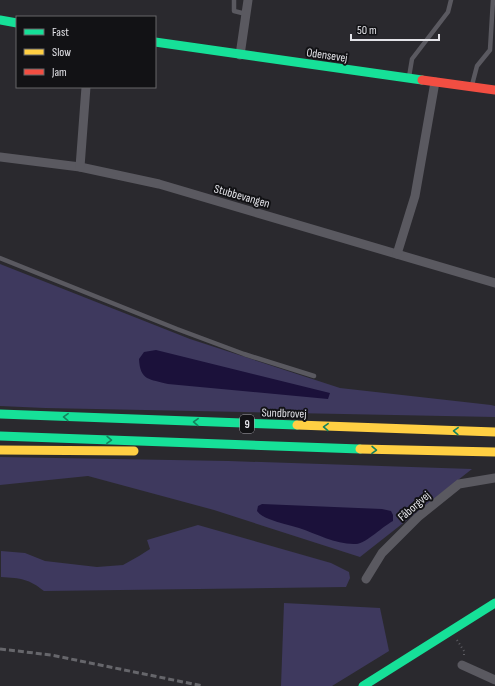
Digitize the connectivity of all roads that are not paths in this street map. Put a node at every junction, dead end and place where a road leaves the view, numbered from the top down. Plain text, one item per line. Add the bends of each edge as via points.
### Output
1 (234, 0) edge
2 (248, 0) edge
3 (451, 0) edge
4 (493, 0) edge
5 (246, 14) junction
6 (0, 20) edge
7 (16, 22) edge
8 (156, 42) edge
9 (240, 55) junction
10 (409, 78) junction
11 (435, 82) junction
12 (472, 87) junction
13 (86, 88) edge
14 (495, 90) edge
15 (0, 157) edge
16 (80, 167) junction
17 (397, 254) junction
18 (0, 258) edge
19 (495, 283) edge
20 (314, 376) dead end
21 (0, 414) edge
22 (495, 432) edge
23 (0, 436) edge
24 (307, 448) junction
25 (0, 450) edge
26 (145, 451) dead end
27 (161, 451) dead end
28 (495, 452) edge
29 (495, 478) edge
30 (366, 579) dead end
31 (495, 603) edge
32 (462, 665) road end
33 (495, 680) edge
34 (363, 686) edge

1 - 5 lane via 234,11
2 - 5 street
3 - 10 lane via 448,12 412,60
4 - 12 lane via 490,50 477,66
5 - 9 street
6 - 7 main road
8 - 9 main road, Odensevej
9 - 10 main road, Odensevej
10 - 11 main road, Odensevej
11 - 12 main road, Odensevej
11 - 17 street via 415,196
12 - 14 main road, Odensevej
13 - 16 street
15 - 16 street, Stubbevangen
16 - 17 street, Stubbevangen via 158,184
17 - 19 street, Stubbevangen
18 - 20 lane via 244,354
22 -> 21 main road, Sundbrovej / 9
23 -> 24 main road, 9
24 - 27 main road
24 -> 28 main road, 9
25 - 26 main road
29 - 30 street, Fåborgvej via 459,484 418,517 382,554
31 - 34 main road
32 - 33 street

